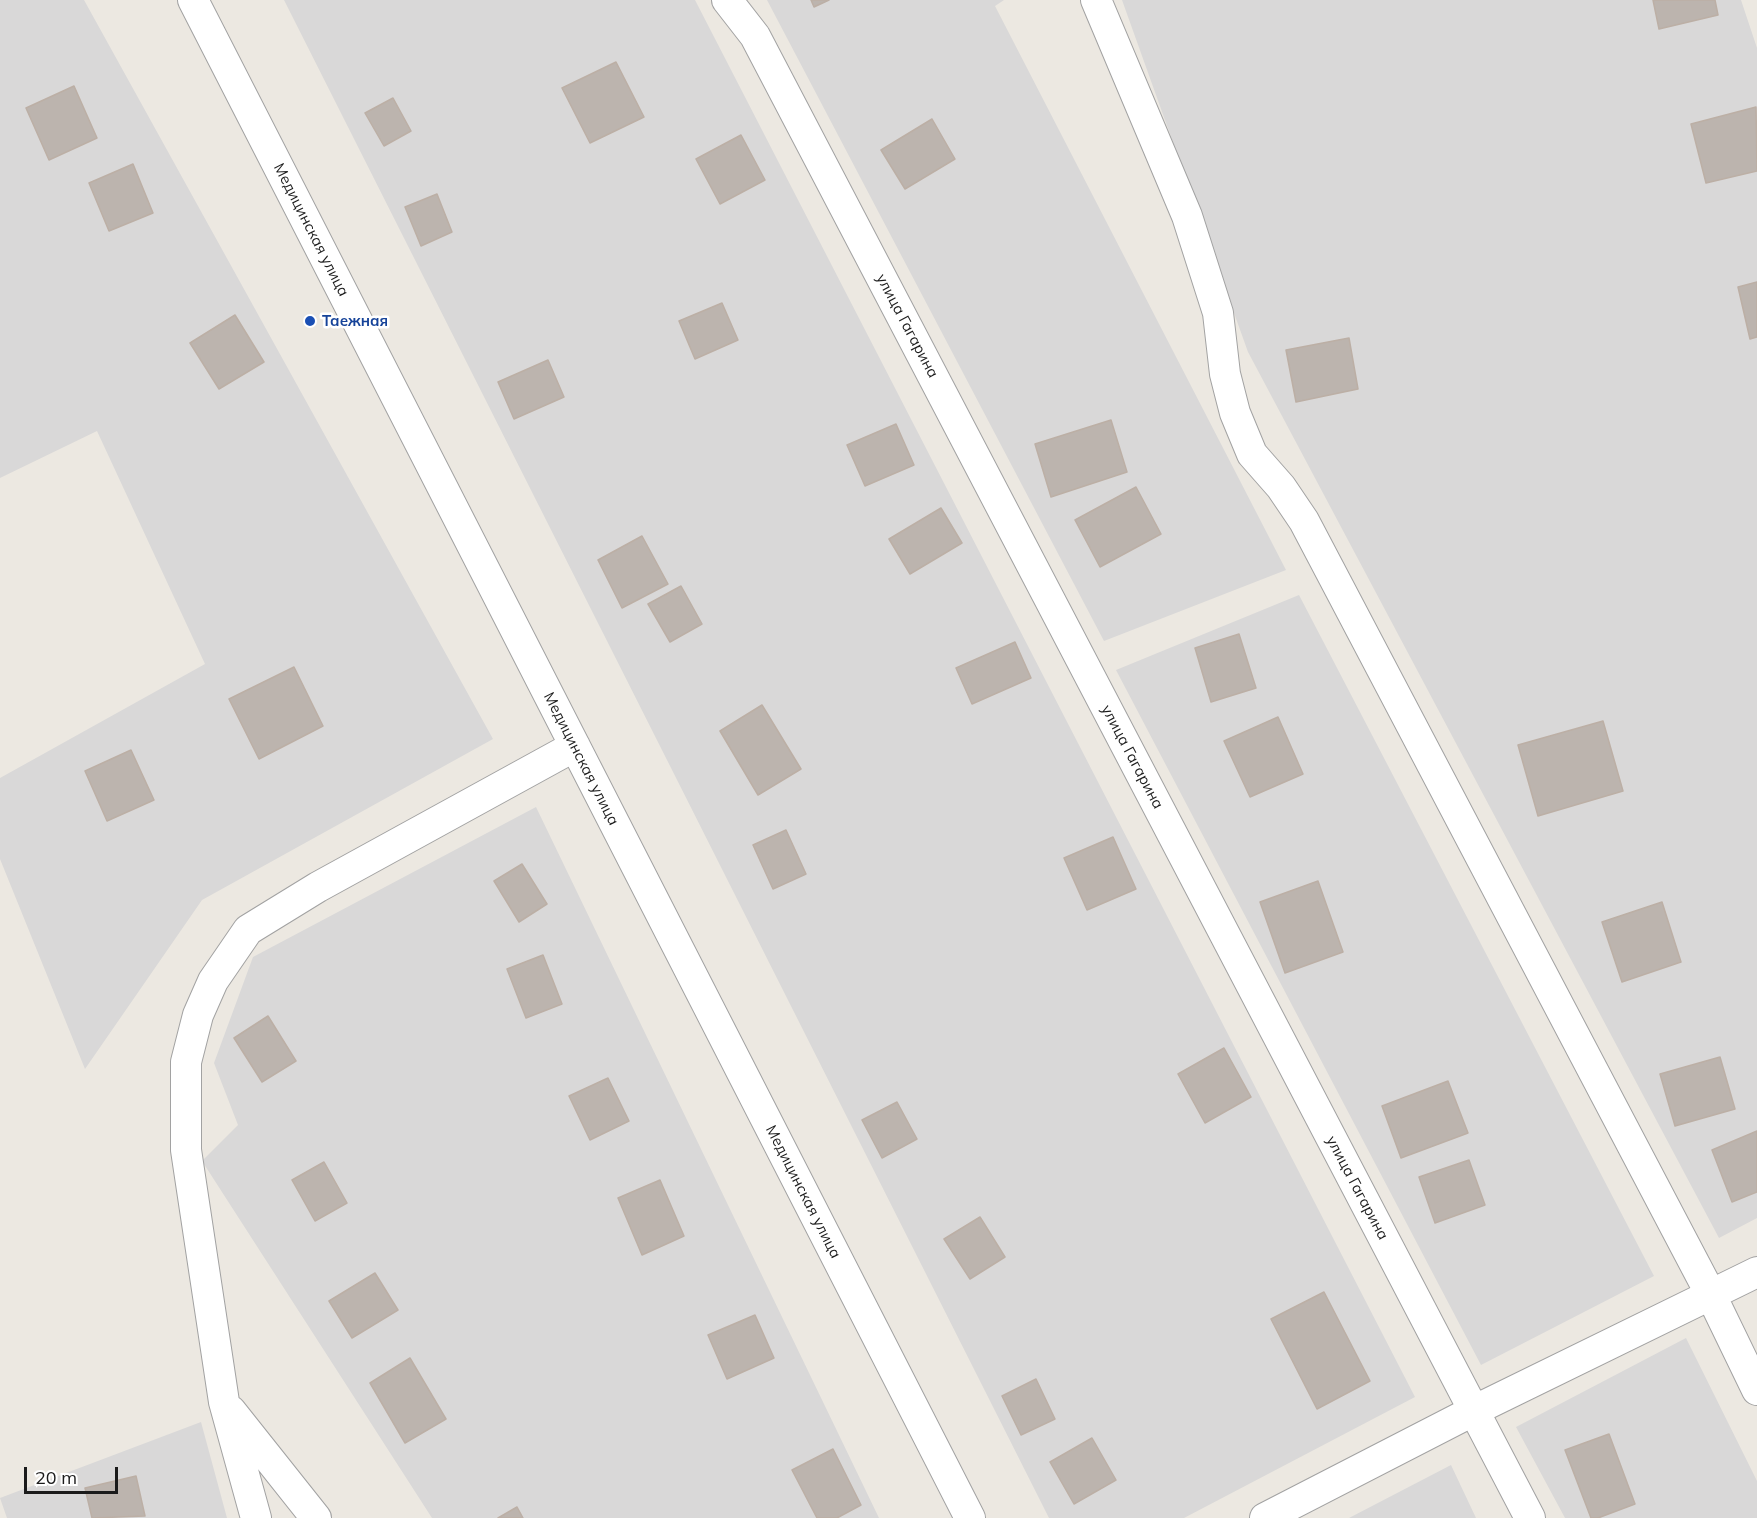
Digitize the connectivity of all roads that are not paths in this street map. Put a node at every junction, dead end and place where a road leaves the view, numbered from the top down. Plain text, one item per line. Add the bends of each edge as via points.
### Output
1 (193, 0) edge
2 (727, 0) edge
3 (1096, 0) edge
4 (575, 746) junction
5 (1757, 1272) edge
6 (1711, 1295) junction
7 (1757, 1390) edge
8 (224, 1401) junction
9 (1473, 1412) junction
10 (256, 1518) edge
11 (316, 1518) edge
12 (970, 1518) edge
13 (1265, 1518) edge
14 (1530, 1518) edge

1 - 4 street, Медицинская улица
2 - 9 street, улица Гагарина via 755,36
3 - 6 street via 1187,216 1218,313 1224,374 1252,454 1304,521
4 - 8 street via 318,887 248,930 213,981 198,1015 186,1062 186,1150
4 - 12 street, Медицинская улица
5 - 6 street
6 - 7 street
6 - 9 street
8 - 10 street
8 - 11 street
9 - 13 street
9 - 14 street, улица Гагарина

